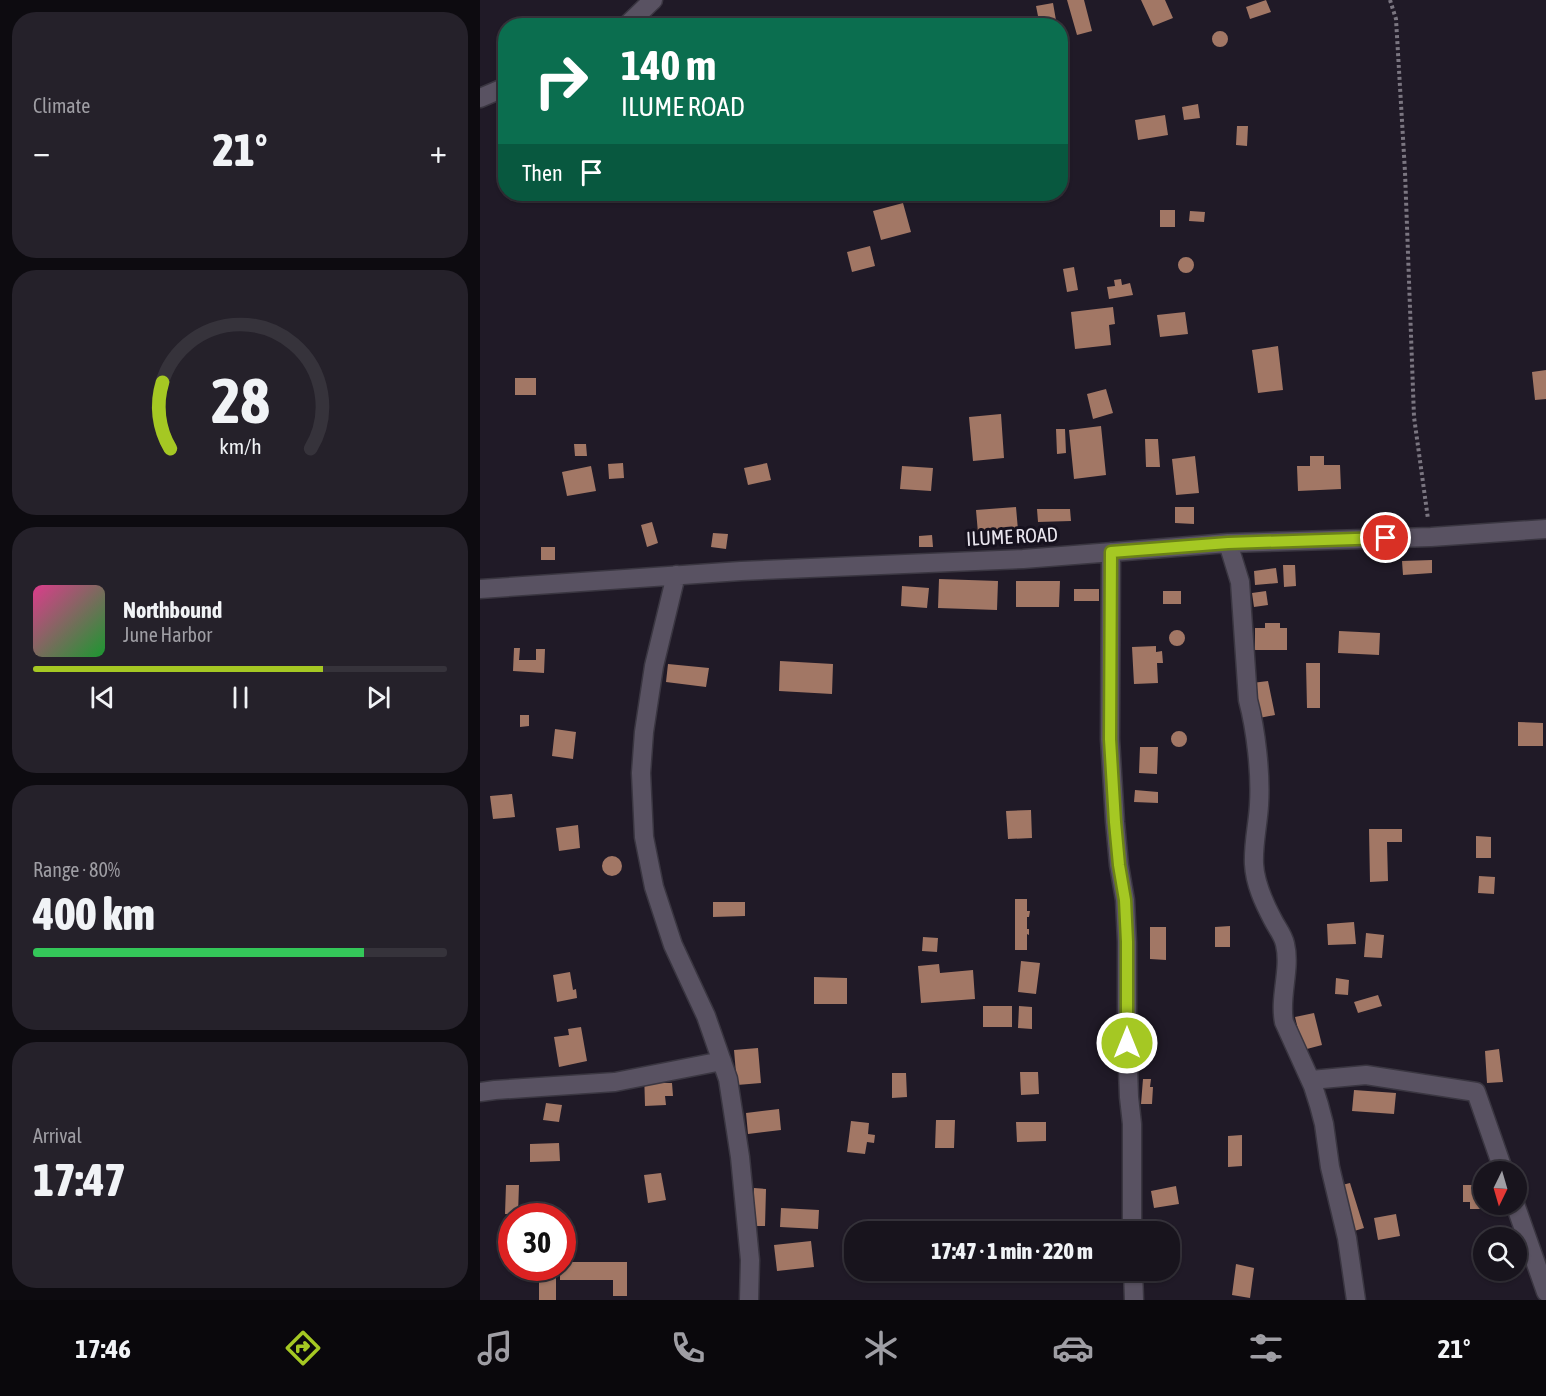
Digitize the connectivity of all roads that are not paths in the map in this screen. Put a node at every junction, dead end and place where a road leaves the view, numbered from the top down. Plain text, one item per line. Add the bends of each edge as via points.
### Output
1 (653, 0) edge
2 (634, 18) edge
3 (498, 90) edge
4 (480, 98) edge
5 (1546, 529) edge
6 (1228, 543) junction
7 (1111, 552) junction
8 (676, 575) junction
9 (480, 589) edge
10 (722, 1062) junction
11 (1311, 1080) junction
12 (480, 1092) edge
13 (1500, 1161) edge
14 (1519, 1215) edge
15 (1132, 1221) edge
16 (1133, 1281) edge
17 (1546, 1292) edge
18 (749, 1300) edge
19 (1134, 1300) edge
20 (1356, 1300) edge

1 - 2 street
3 - 4 street
5 - 6 street, ILUME ROAD
6 - 7 street, ILUME ROAD
6 - 11 street via 1240,582 1248,700 1258,768 1254,868 1265,905 1286,945 1284,1022
7 - 8 street, ILUME ROAD via 1023,560
7 - 15 street via 1110,739 1127,942
8 - 9 street, ILUME ROAD
8 - 10 street via 654,666 644,732 644,837 654,887 673,945 706,1016
10 - 12 street via 615,1082
10 - 18 street via 740,1157 750,1260
11 - 13 street via 1366,1076 1476,1092
11 - 20 street via 1324,1124
14 - 17 street
16 - 19 street

